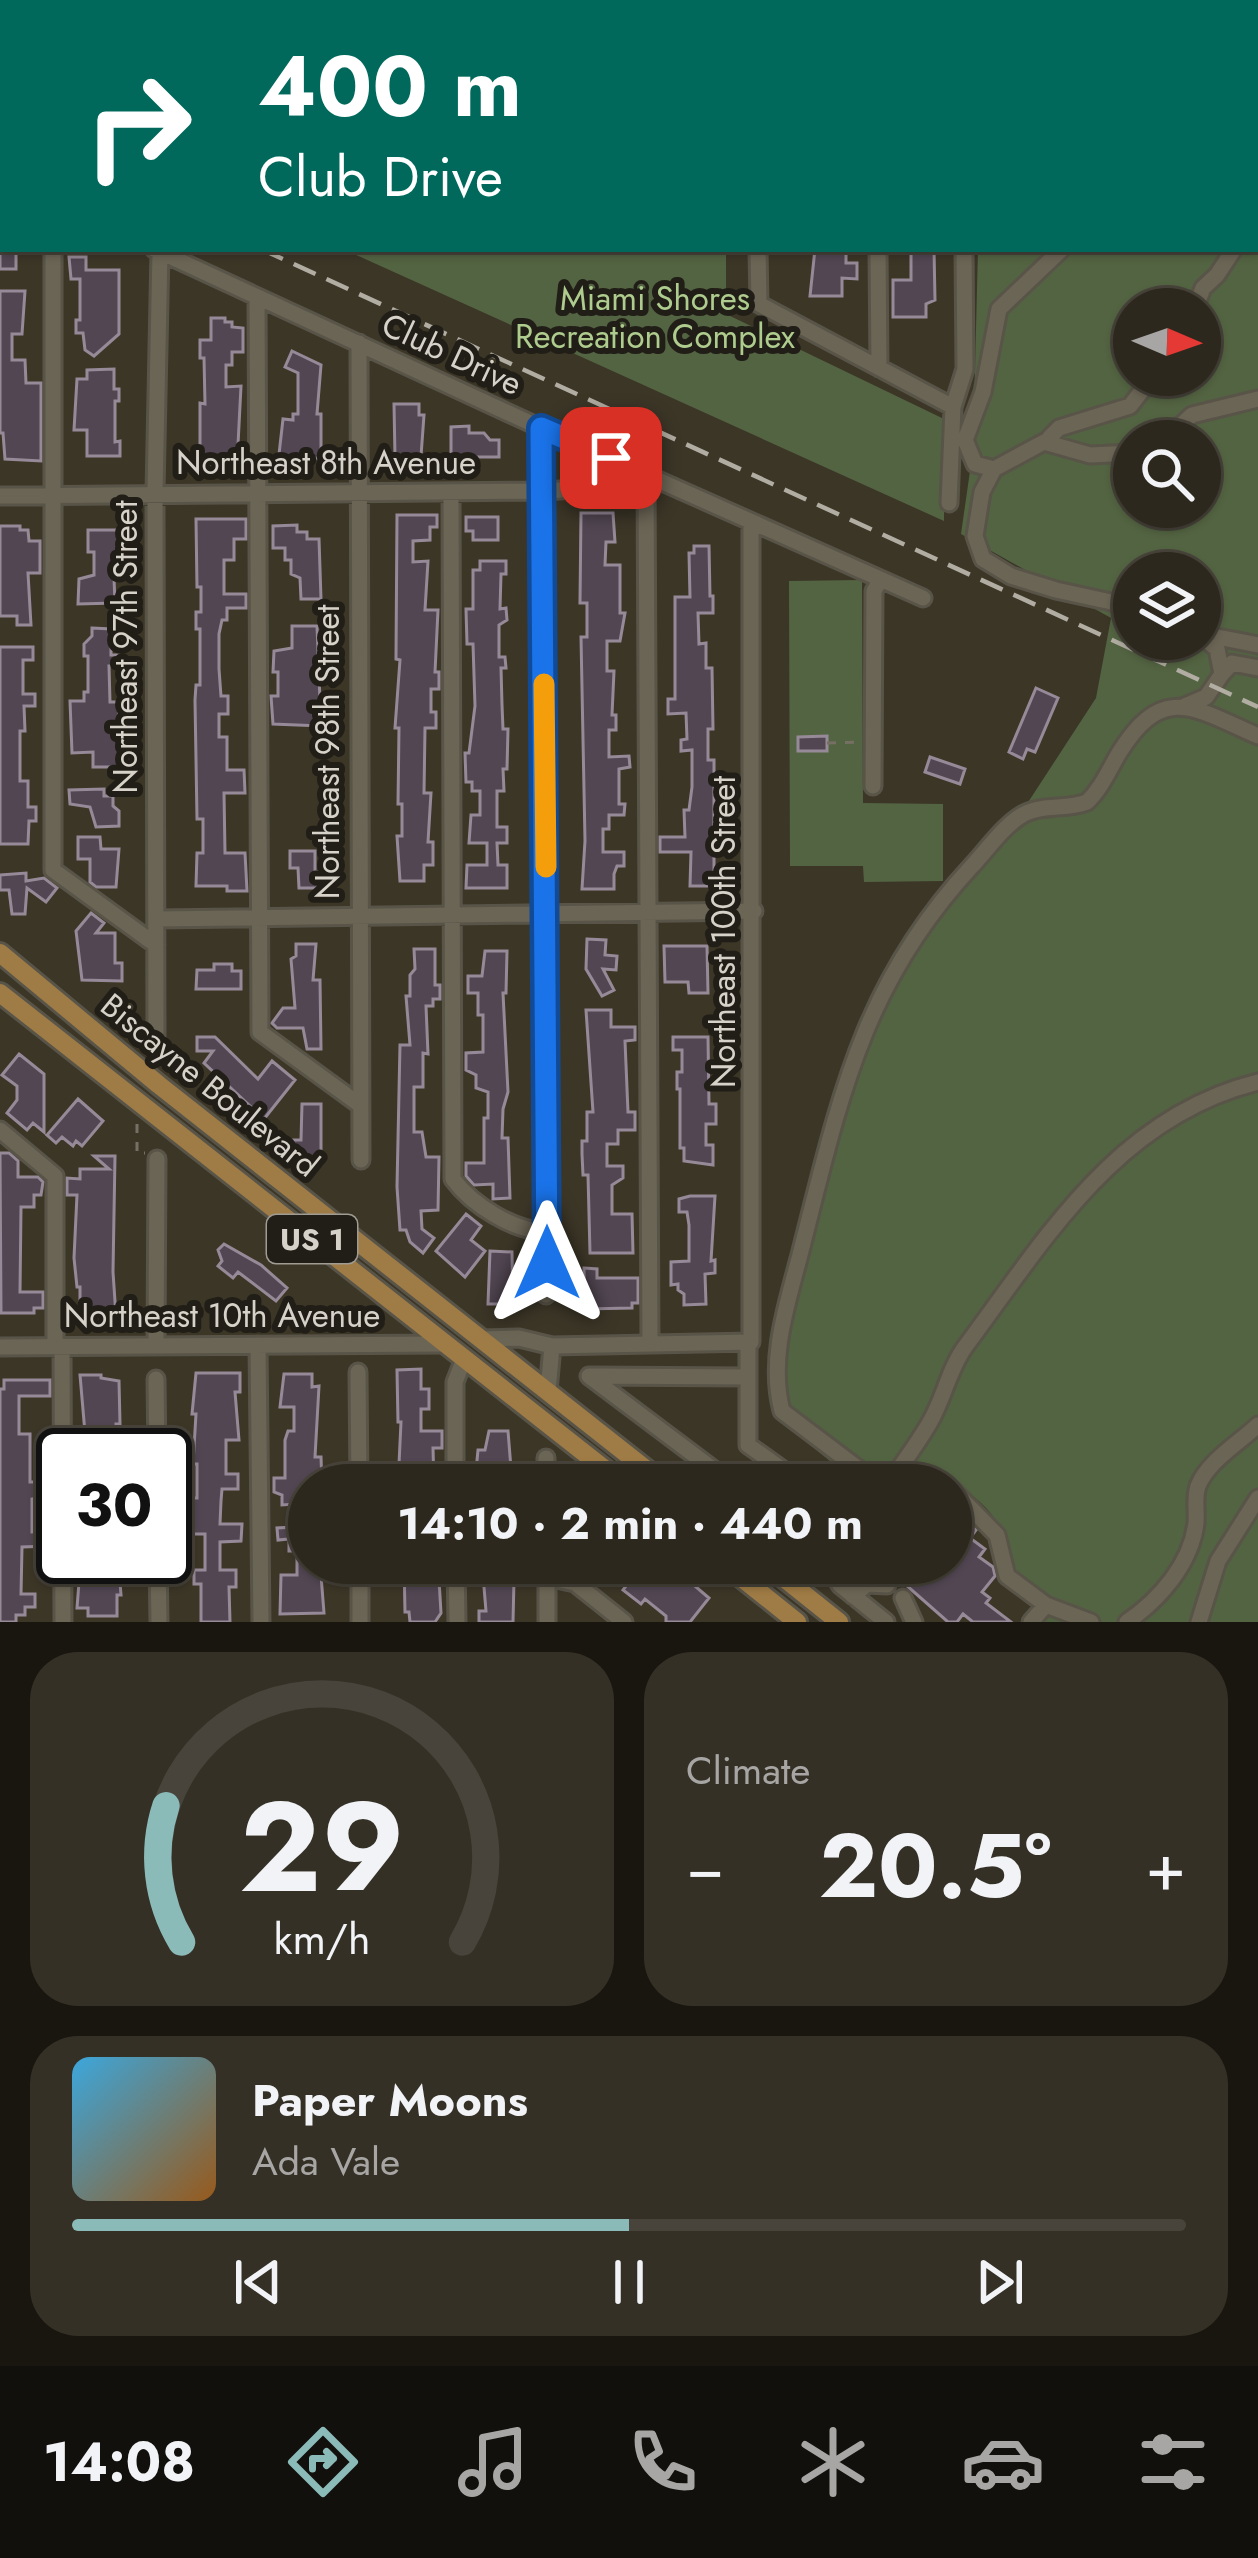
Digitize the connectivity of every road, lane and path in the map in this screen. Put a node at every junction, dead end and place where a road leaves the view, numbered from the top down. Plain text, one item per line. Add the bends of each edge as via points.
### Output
1 (53, 252) edge
2 (157, 252) edge
3 (161, 252) edge
4 (758, 252) edge
5 (878, 252) edge
6 (964, 252) edge
7 (1059, 252) edge
8 (1232, 252) edge
9 (1203, 288) edge
10 (257, 297) junction
11 (359, 343) junction
12 (879, 368) junction
13 (1140, 396) edge
14 (1258, 399) edge
15 (953, 407) junction
16 (1187, 420) edge
17 (541, 428) junction
18 (1052, 443) junction
19 (1113, 454) edge
20 (994, 469) junction
21 (646, 473) junction
22 (542, 491) junction
23 (155, 492) junction
24 (451, 492) junction
25 (257, 493) junction
26 (357, 493) junction
27 (53, 495) junction
28 (0, 496) edge
29 (949, 503) dead end
30 (752, 522) junction
31 (880, 580) junction
32 (923, 598) dead end
33 (1113, 602) edge
34 (1221, 639) edge
35 (1258, 645) edge
36 (1221, 657) edge
37 (1258, 668) edge
38 (1222, 674) junction
39 (1182, 707) junction
40 (1258, 736) edge
41 (827, 742) dead end
42 (874, 742) junction
43 (873, 786) dead end
44 (754, 911) junction
45 (648, 914) junction
46 (452, 916) junction
47 (547, 916) junction
48 (358, 917) junction
49 (259, 918) junction
50 (156, 919) junction
51 (156, 945) junction
52 (0, 953) edge
53 (2, 996) edge
54 (157, 1042) dead end
55 (1258, 1082) edge
56 (360, 1105) junction
57 (137, 1124) dead end
58 (0, 1130) edge
59 (157, 1159) joint
60 (361, 1160) dead end
61 (547, 1232) junction
62 (546, 1295) dead end
63 (481, 1339) junction
64 (749, 1342) junction
65 (445, 1344) junction
66 (650, 1344) junction
67 (258, 1345) junction
68 (58, 1346) junction
69 (156, 1346) junction
70 (552, 1346) junction
71 (0, 1347) edge
72 (464, 1359) junction
73 (358, 1372) dead end
74 (748, 1377) junction
75 (156, 1379) dead end
76 (548, 1391) junction
77 (1258, 1425) edge
78 (157, 1428) edge
79 (546, 1458) dead end
80 (359, 1464) edge
81 (455, 1464) edge
82 (546, 1464) edge
83 (598, 1464) edge
84 (640, 1464) edge
85 (706, 1464) edge
86 (775, 1464) edge
87 (857, 1464) edge
88 (900, 1464) edge
89 (1258, 1498) edge
90 (972, 1509) edge
91 (158, 1584) edge
92 (360, 1584) edge
93 (456, 1584) edge
94 (547, 1584) edge
95 (576, 1584) edge
96 (749, 1584) edge
97 (784, 1584) edge
98 (842, 1584) edge
99 (887, 1585) dead end
100 (846, 1590) junction
101 (903, 1598) dead end
102 (1046, 1605) junction
103 (813, 1614) edge
104 (63, 1622) edge
105 (159, 1622) edge
106 (261, 1622) edge
107 (360, 1622) edge
108 (457, 1622) edge
109 (548, 1622) edge
110 (624, 1622) edge
111 (796, 1622) edge
112 (839, 1622) edge
113 (886, 1622) edge
114 (914, 1622) edge
115 (1031, 1622) edge
116 (1091, 1622) edge
117 (1126, 1622) edge
118 (1199, 1622) edge

1 - 27 street
2 - 23 street, Northeast 97th Street
3 - 10 street, Club Drive
4 - 12 street via 759,304
5 - 12 street
6 - 15 street via 965,369
7 - 20 street via 999,309 965,440 975,464
8 - 9 street
10 - 11 street, Club Drive
10 - 25 street
11 - 17 street, Club Drive
11 - 26 street, Northeast 98th Street
12 - 15 street
13 - 18 street via 1059,428
14 - 16 street
15 - 29 street
17 - 21 street, Club Drive
17 - 22 street
18 - 19 street
18 - 20 street
20 - 33 street via 975,536 982,559 1056,590
21 - 22 street, Northeast 8th Avenue via 633,486
21 - 30 street, Club Drive
21 - 45 street
22 - 24 street, Northeast 8th Avenue
22 - 47 street
23 - 25 street, Northeast 8th Avenue
23 - 27 street, Northeast 8th Avenue
23 - 50 street, Northeast 97th Street
24 - 26 street, Northeast 8th Avenue
24 - 46 street
25 - 26 street, Northeast 8th Avenue
25 - 49 street
26 - 48 street, Northeast 98th Street
27 - 28 street, Northeast 8th Avenue
27 - 51 street via 53,870
30 - 31 street, Club Drive
30 - 44 street, Northeast 100th Street
31 - 32 street, Club Drive
31 - 42 street
34 - 35 street
36 - 38 street
37 - 38 street via 1232,663
38 - 39 street via 1206,697
39 - 40 street
39 - 87 street via 1139,724 1087,802 1022,815 947,893 896,967 848,1071 784,1308 778,1399 791,1419
41 - 42 path
42 - 43 street
44 - 45 street
44 - 64 street, Northeast 100th Street
45 - 47 street
45 - 66 street
46 - 47 street
46 - 48 street
46 - 61 street via 453,1179 520,1229
47 - 61 street
48 - 49 street
48 - 56 street, Northeast 98th Street
49 - 50 street
49 - 56 street via 260,1032
50 - 51 street, Northeast 97th Street
51 - 54 street, Northeast 97th Street
52 - 63 main road, Biscayne Boulevard / US 1
53 - 65 main road, Biscayne Boulevard / US 1
55 - 88 street via 1182,1111 1103,1168 965,1347 930,1423
56 - 60 street, Northeast 98th Street
57 - 59 path via 136,1153
58 - 68 street via 56,1176
59 - 69 street
61 - 62 street
63 - 70 street
63 - 76 main road, Biscayne Boulevard / US 1
64 - 66 street
64 - 74 street, Northeast 100th Street
65 - 67 street, Northeast 10th Avenue
65 - 72 main road, Biscayne Boulevard / US 1
66 - 70 street
67 - 69 street, Northeast 10th Avenue
67 - 106 street
68 - 69 street, Northeast 10th Avenue
68 - 71 street, Northeast 10th Avenue
68 - 104 street
70 - 76 street
72 - 81 street via 454,1389
72 - 83 main road, Biscayne Boulevard / US 1
73 - 80 street
74 - 85 street via 589,1376
74 - 86 street, Northeast 100th Street via 748,1445
75 - 78 street
76 - 84 main road, Biscayne Boulevard / US 1
77 - 117 street via 1205,1474 1182,1560 1156,1598
79 - 82 street
89 - 118 street via 1218,1561
90 - 102 street via 997,1535 1007,1576
91 - 105 street
92 - 107 street
93 - 108 street
94 - 109 street
95 - 110 street
96 - 111 main road
97 - 103 main road
98 - 100 street
99 - 100 street
100 - 103 street
100 - 113 street
101 - 114 street
102 - 115 street
102 - 116 street
103 - 112 main road

